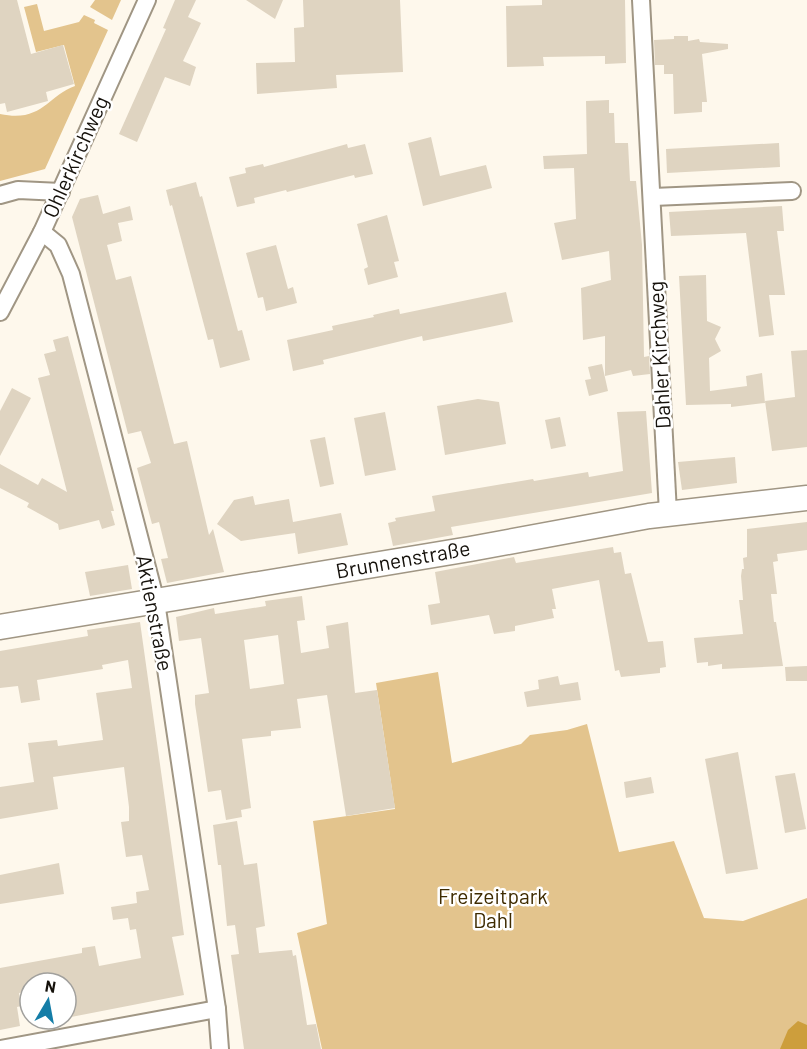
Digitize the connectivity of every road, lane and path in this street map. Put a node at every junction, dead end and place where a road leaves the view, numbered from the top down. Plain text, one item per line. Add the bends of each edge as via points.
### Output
1 (147, 0) edge
2 (641, 0) edge
3 (792, 191) dead end
4 (61, 192) junction
5 (0, 195) edge
6 (652, 197) junction
7 (42, 232) junction
8 (0, 312) edge
9 (807, 498) edge
10 (668, 513) junction
11 (156, 602) junction
12 (0, 627) edge
13 (217, 1009) junction
14 (1, 1049) edge
15 (220, 1049) edge

1 - 4 street, Ohlerkirchweg
2 - 6 street, Dahler Kirchweg
3 - 6 street
4 - 5 street via 18,190
4 - 7 street, Ohlerkirchweg
6 - 10 street, Dahler Kirchweg
7 - 8 street, Ohlerkirchweg
7 - 11 street, Aktienstraße via 58,245 71,274
9 - 10 street, Brunnenstraße
10 - 11 street, Brunnenstraße
11 - 12 street, Brunnenstraße
11 - 13 street, Aktienstraße
13 - 14 street
13 - 15 street, Aktienstraße

